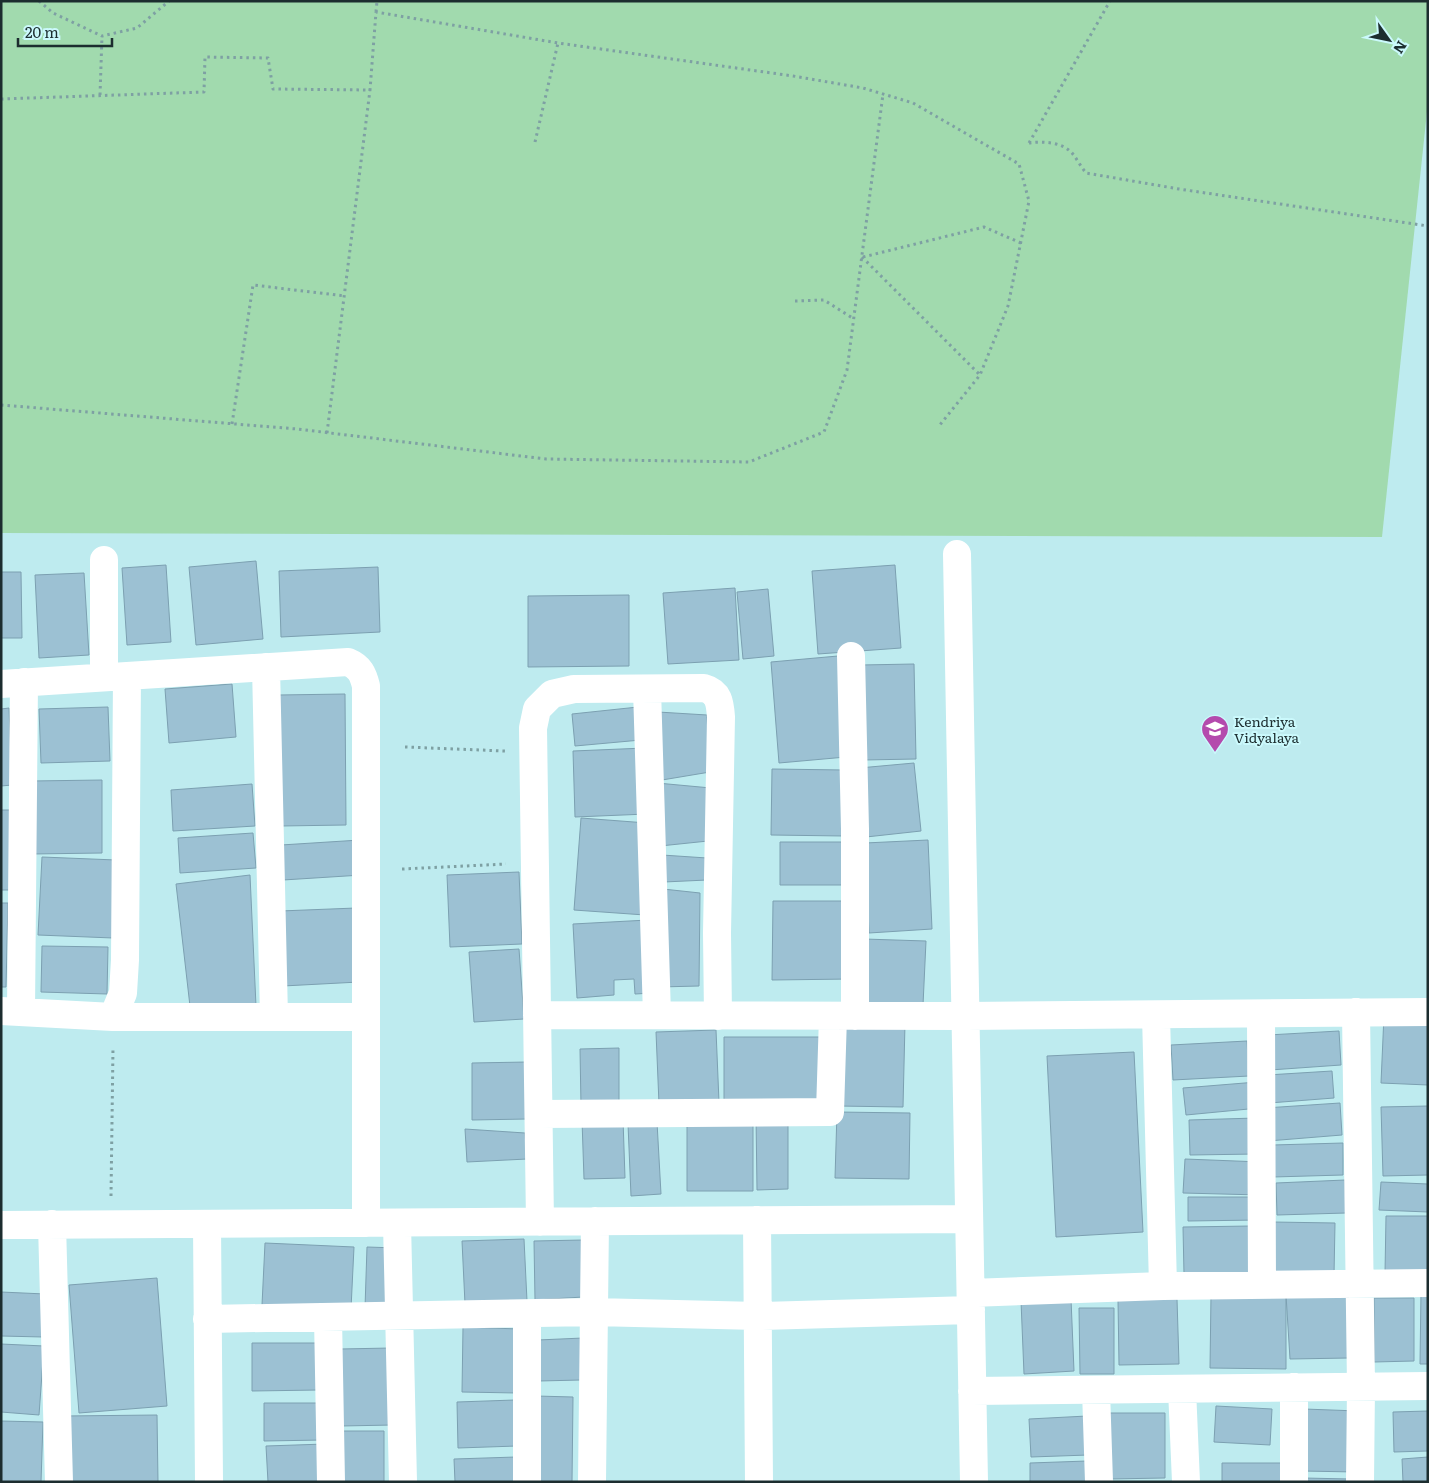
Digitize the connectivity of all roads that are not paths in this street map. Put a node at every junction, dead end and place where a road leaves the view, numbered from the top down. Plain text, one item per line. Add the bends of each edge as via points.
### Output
1 (957, 554) dead end
2 (104, 560) dead end
3 (851, 656) dead end
4 (266, 667) junction
5 (116, 676) junction
6 (12, 683) edge
7 (647, 689) junction
8 (11, 1011) edge
9 (1356, 1012) junction
10 (1428, 1012) edge
11 (1156, 1014) junction
12 (1261, 1014) junction
13 (537, 1015) junction
14 (657, 1015) junction
15 (718, 1016) junction
16 (844, 1016) junction
17 (966, 1016) junction
18 (113, 1017) junction
19 (274, 1017) junction
20 (366, 1018) junction
21 (539, 1114) junction
22 (969, 1219) junction
23 (758, 1220) junction
24 (540, 1222) junction
25 (595, 1222) junction
26 (366, 1223) junction
27 (397, 1223) junction
28 (52, 1224) junction
29 (207, 1224) junction
30 (1, 1225) edge
31 (1360, 1282) junction
32 (1428, 1283) edge
33 (1262, 1285) junction
34 (1163, 1286) junction
35 (971, 1301) junction
36 (594, 1312) junction
37 (527, 1314) junction
38 (399, 1316) junction
39 (758, 1316) junction
40 (328, 1317) junction
41 (208, 1319) junction
42 (1361, 1386) junction
43 (1428, 1386) edge
44 (1294, 1387) junction
45 (1182, 1389) junction
46 (1096, 1390) junction
47 (972, 1391) junction
48 (59, 1482) edge
49 (209, 1482) edge
50 (331, 1482) edge
51 (403, 1482) edge
52 (527, 1482) edge
53 (592, 1482) edge
54 (759, 1482) edge
55 (974, 1482) edge
56 (1099, 1482) edge
57 (1186, 1482) edge
58 (1294, 1482) edge
59 (1360, 1482) edge

1 - 17 street
2 - 5 street
3 - 16 street via 855,828
4 - 5 street
4 - 19 street
4 - 20 street via 348,662 356,666 365,680
5 - 6 street
5 - 18 street via 125,960 124,992
6 - 8 street
7 - 13 street via 574,690 552,694 537,709 532,728
7 - 14 street
7 - 15 street via 704,688 718,696 720,702
8 - 18 street
9 - 10 street
9 - 12 street
9 - 31 street
11 - 12 street
11 - 17 street
11 - 34 street
12 - 33 street
13 - 14 street
13 - 21 street
14 - 15 street
15 - 16 street
16 - 17 street
16 - 21 street via 830,1112
17 - 22 street
18 - 19 street
19 - 20 street
20 - 26 street
21 - 24 street
22 - 23 street
22 - 35 street
23 - 25 street
23 - 39 street
24 - 25 street
24 - 27 street
25 - 36 street
26 - 27 street
26 - 29 street
27 - 38 street
28 - 29 street
28 - 30 street
28 - 48 street
29 - 41 street
31 - 32 street
31 - 33 street
31 - 42 street
33 - 34 street
34 - 35 street
35 - 39 street
35 - 47 street
36 - 37 street
36 - 39 street
36 - 53 street
37 - 38 street
37 - 52 street
38 - 40 street
38 - 51 street
39 - 54 street
40 - 41 street
40 - 50 street
41 - 49 street
42 - 43 street
42 - 44 street
42 - 59 street
44 - 45 street
44 - 58 street
45 - 46 street
45 - 57 street
46 - 47 street
46 - 56 street
47 - 55 street

